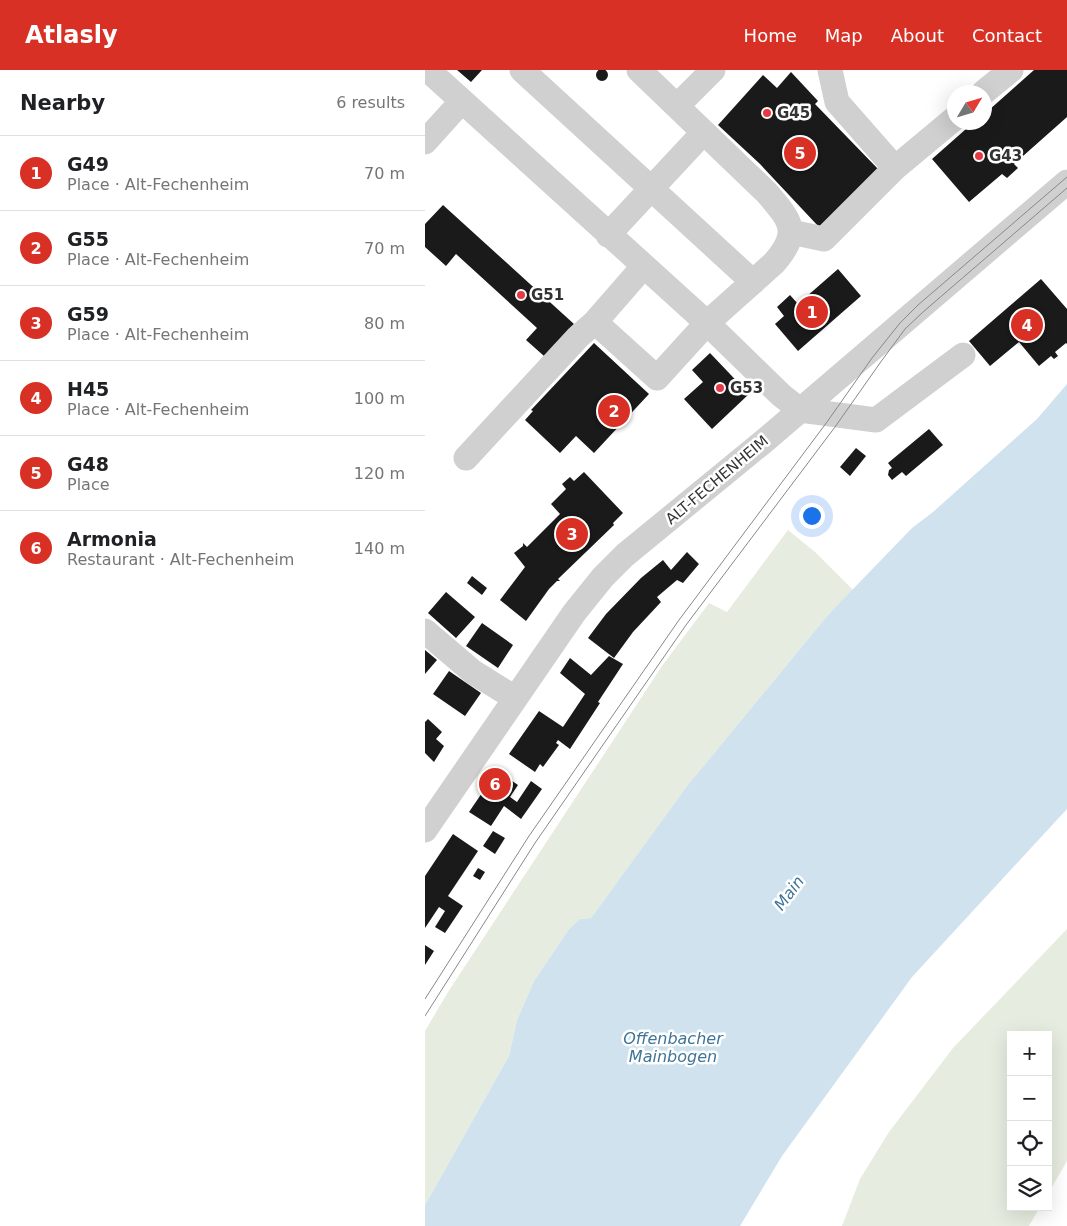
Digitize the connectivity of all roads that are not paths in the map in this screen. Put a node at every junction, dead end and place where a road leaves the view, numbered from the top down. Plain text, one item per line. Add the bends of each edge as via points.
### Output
1 (428, 70) edge
2 (522, 70) edge
3 (639, 70) edge
4 (830, 70) edge
5 (1011, 70) edge
6 (711, 71) edge
7 (992, 85) edge
8 (462, 101) junction
9 (677, 106) junction
10 (947, 125) edge
11 (703, 133) junction
12 (425, 142) edge
13 (895, 168) junction
14 (1067, 182) edge
15 (651, 189) junction
16 (791, 232) junction
17 (608, 235) junction
18 (643, 267) junction
19 (753, 282) junction
20 (595, 322) junction
21 (707, 324) junction
22 (963, 355) dead end
23 (800, 410) junction
24 (466, 458) dead end
25 (425, 631) edge
26 (515, 698) junction
27 (425, 830) edge

1 - 8 street
2 - 15 street
3 - 9 street
4 - 13 street via 837,102
5 - 7 street
6 - 9 street
8 - 12 street
8 - 17 street
9 - 11 street
10 - 13 street
11 - 15 street
11 - 16 street via 767,193 782,210
13 - 16 street via 824,239
14 - 23 street, ALT-FECHENHEIM
15 - 17 street
15 - 19 street
16 - 19 street via 784,252
17 - 18 street
18 - 20 street
18 - 21 street
19 - 21 street
20 - 21 street via 657,378
20 - 24 street
21 - 23 street
22 - 23 street via 876,420
23 - 26 street, ALT-FECHENHEIM via 603,577
25 - 26 street via 473,672
26 - 27 street, ALT-FECHENHEIM

